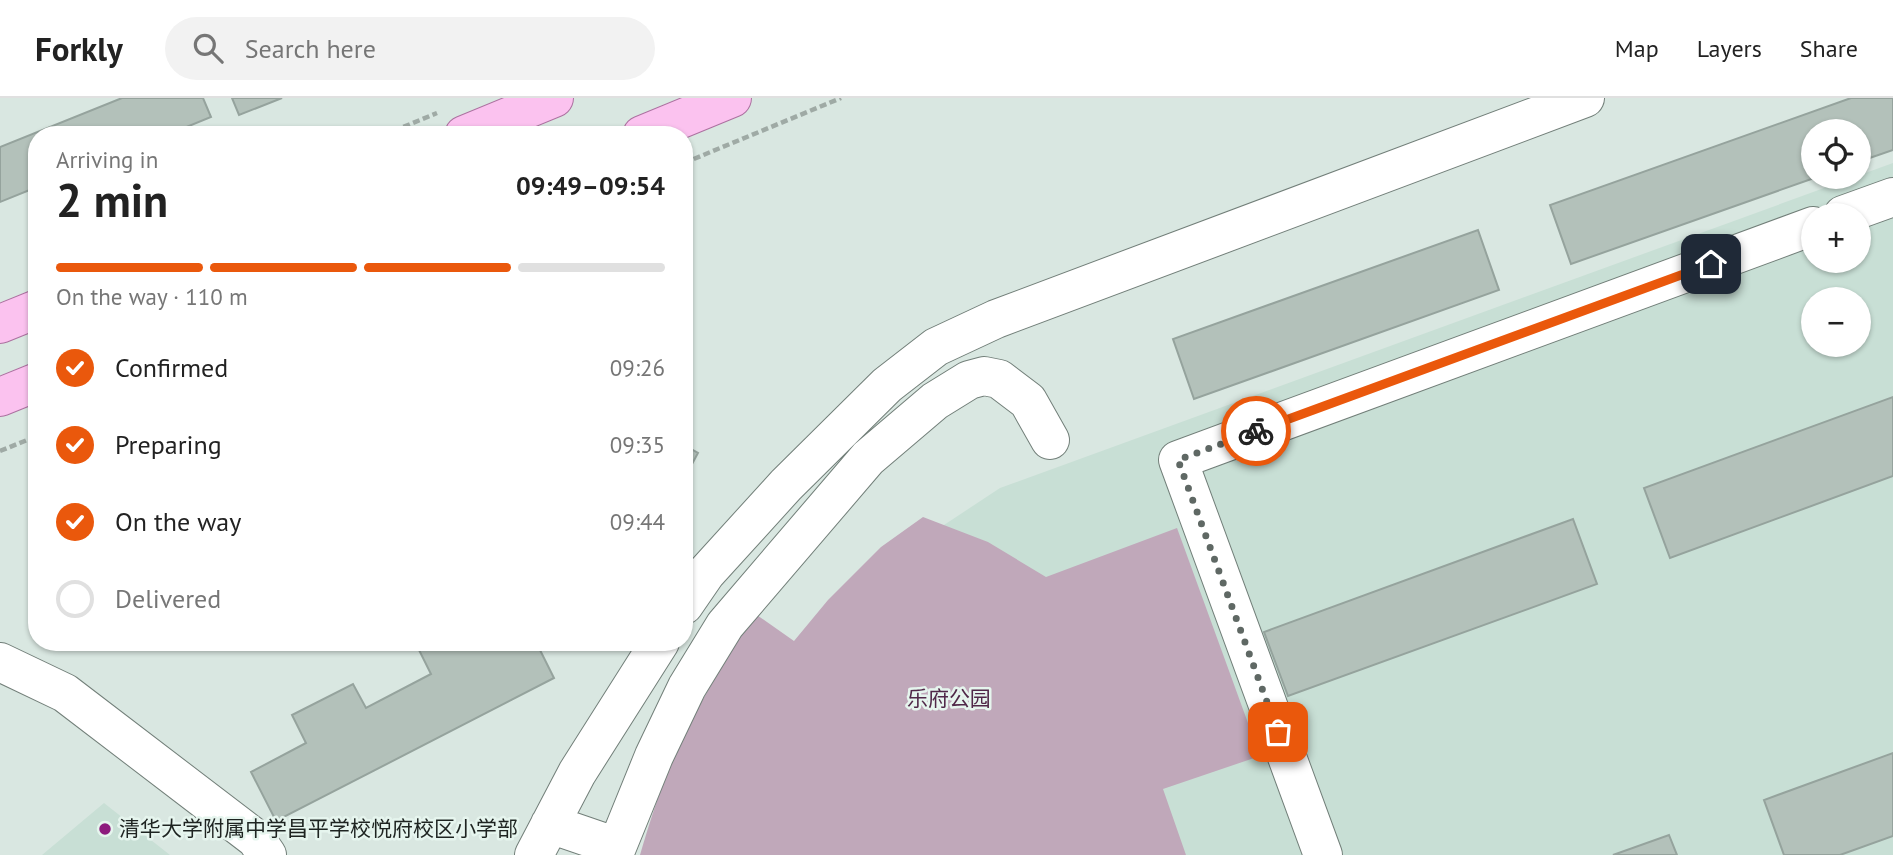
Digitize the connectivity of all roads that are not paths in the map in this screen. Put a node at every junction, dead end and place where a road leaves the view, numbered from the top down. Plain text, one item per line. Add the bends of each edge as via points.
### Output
1 (554, 98) edge
2 (732, 98) edge
3 (1585, 98) edge
4 (456, 122) edge
5 (664, 126) edge
6 (1893, 197) edge
7 (1871, 205) edge
8 (1801, 230) edge
9 (28, 313) edge
10 (0, 324) edge
11 (28, 386) edge
12 (0, 397) edge
13 (1050, 440) dead end
14 (693, 592) edge
15 (654, 651) edge
16 (0, 662) edge
17 (542, 839) edge
18 (267, 855) edge
19 (1323, 855) edge

1 - 4 main road
2 - 5 main road
3 - 14 street via 996,319 936,347 887,385 786,485
6 - 7 street
8 - 19 street via 1178,460
9 - 10 main road
11 - 12 main road
13 - 17 street via 1028,401 999,379 969,380 935,401 868,457 725,625 687,687 617,847
15 - 17 street via 576,773
16 - 18 street via 65,693 256,839

